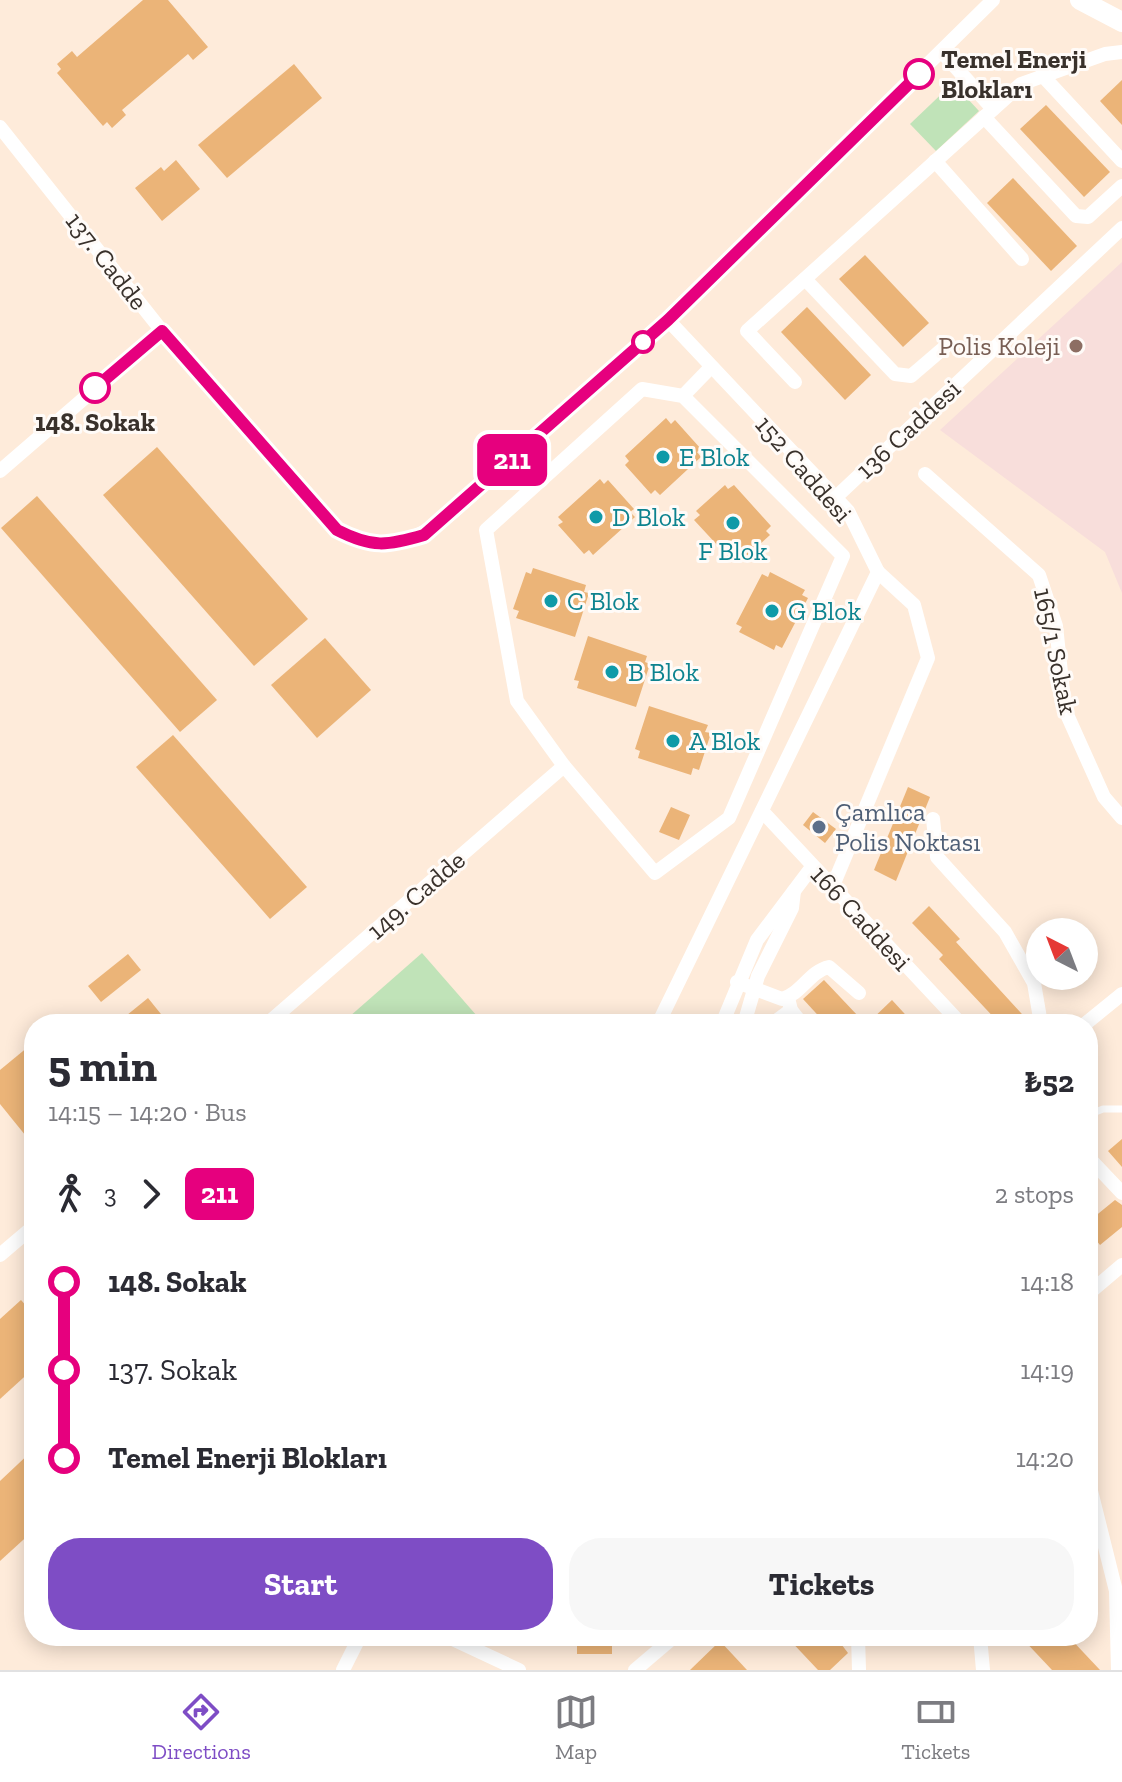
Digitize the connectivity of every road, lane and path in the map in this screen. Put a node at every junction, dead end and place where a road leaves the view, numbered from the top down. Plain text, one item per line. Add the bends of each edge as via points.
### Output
1 (993, 0) edge
2 (1080, 0) edge
3 (1122, 22) edge
4 (942, 52) junction
5 (1122, 52) edge
6 (1042, 75) junction
7 (988, 113) junction
8 (0, 127) edge
9 (935, 161) junction
10 (1122, 161) edge
11 (1122, 186) edge
12 (1122, 228) edge
13 (1022, 259) dead end
14 (805, 279) junction
15 (668, 320) junction
16 (162, 331) junction
17 (946, 346) dead end
18 (711, 367) junction
19 (795, 382) dead end
20 (683, 396) junction
21 (0, 471) edge
22 (925, 474) dead end
23 (835, 498) junction
24 (878, 572) junction
25 (564, 766) junction
26 (762, 811) junction
27 (1122, 818) edge
28 (933, 819) dead end
29 (812, 867) junction
30 (832, 888) junction
31 (794, 891) junction
32 (737, 982) junction
33 (753, 990) junction
34 (859, 993) dead end
35 (1122, 994) edge
36 (790, 1004) junction
37 (279, 1014) edge
38 (663, 1014) edge
39 (726, 1014) edge
40 (747, 1014) edge
41 (781, 1014) edge
42 (796, 1014) edge
43 (952, 1014) edge
44 (1039, 1014) edge
45 (1097, 1014) edge
46 (1122, 1109) edge
47 (1098, 1111) edge
48 (1098, 1168) edge
49 (1122, 1193) edge
50 (24, 1235) edge
51 (0, 1255) edge
52 (1122, 1265) edge
53 (1098, 1285) edge
54 (1098, 1519) edge
55 (355, 1646) edge
56 (475, 1646) edge
57 (663, 1646) edge
58 (858, 1646) edge
59 (981, 1646) edge
60 (343, 1670) edge
61 (519, 1670) edge
62 (635, 1670) edge
63 (859, 1670) edge
64 (983, 1670) edge
65 (1118, 1670) edge

1 - 4 street, 137. Cadde
2 - 3 main road
4 - 7 street
4 - 15 street, 137. Cadde
5 - 6 street
6 - 7 street via 1021,84
6 - 10 street
7 - 9 street
7 - 11 street via 1076,216 1088,217
8 - 16 street, 137. Cadde
9 - 13 street
9 - 14 street
12 - 23 street, 136 Caddesi
14 - 17 street via 895,374 911,376
14 - 19 street via 747,331
15 - 16 street, 137. Cadde via 453,512 424,535 392,544 363,544 337,530
15 - 18 street, 152 Caddesi
16 - 21 street
18 - 20 street
18 - 23 street, 152 Caddesi
20 - 25 street via 642,389 486,530 517,701
20 - 25 street via 843,556 729,818 655,873
22 - 27 street, 165/1 Sokak via 1039,575 1056,626 1065,710 1104,797
23 - 24 street, 152 Caddesi via 848,511
24 - 26 street
24 - 30 street via 914,605 928,658
25 - 37 street, 149. Cadde
26 - 29 street, 166 Caddesi
26 - 38 street
28 - 44 street via 937,857 1005,932 1034,983
29 - 30 street, 166 Caddesi
29 - 31 street
30 - 43 street, 166 Caddesi
31 - 32 street via 763,929
31 - 33 street via 792,908
32 - 33 street
32 - 39 street
33 - 36 street
33 - 40 street
34 - 36 street via 838,972 824,967
35 - 45 street
36 - 41 street
36 - 42 street
46 - 47 lane
48 - 49 street
50 - 51 street
52 - 53 street
54 - 65 street via 1116,1591
55 - 60 street
56 - 61 street
57 - 62 street
58 - 63 street
59 - 64 street

